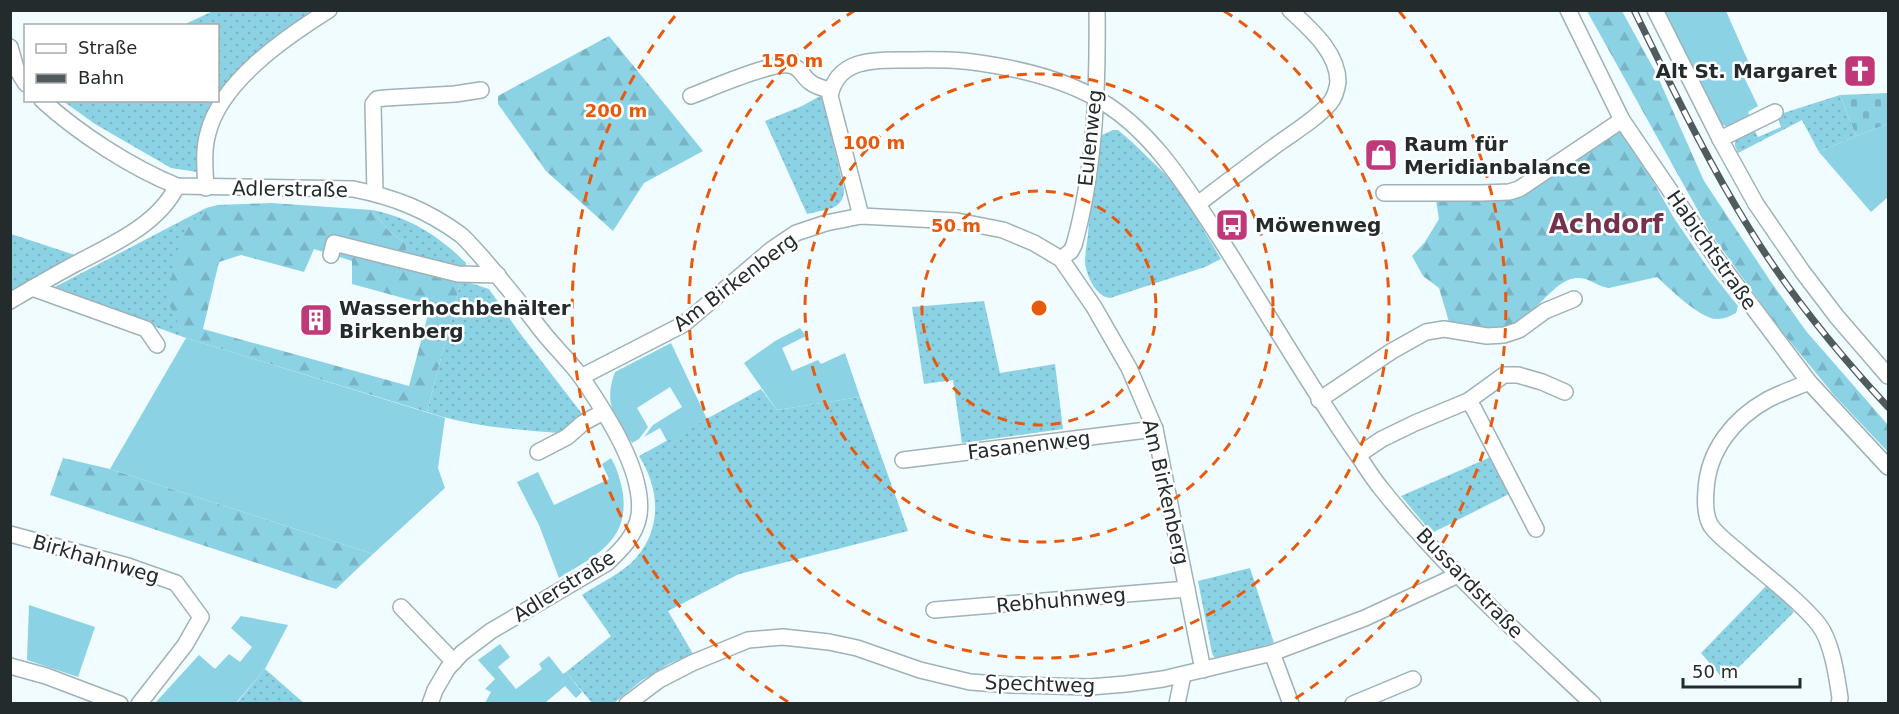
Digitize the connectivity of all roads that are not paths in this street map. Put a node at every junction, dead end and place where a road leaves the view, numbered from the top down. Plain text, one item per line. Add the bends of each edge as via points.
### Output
1 (329, 10) edge
2 (1097, 10) edge
3 (1568, 10) edge
4 (1655, 10) edge
5 (1292, 11) edge
6 (10, 47) edge
7 (24, 81) edge
8 (481, 90) dead end
9 (831, 91) junction
10 (691, 96) dead end
11 (1095, 98) junction
12 (44, 102) edge
13 (1775, 112) dead end
14 (1622, 120) junction
15 (1720, 139) junction
16 (177, 186) junction
17 (206, 188) junction
18 (1384, 193) dead end
19 (375, 194) junction
20 (1198, 204) junction
21 (861, 216) junction
22 (331, 255) dead end
23 (1061, 259) junction
24 (498, 275) junction
25 (32, 288) junction
26 (1574, 299) dead end
27 (10, 301) edge
28 (157, 345) dead end
29 (1888, 376) edge
30 (581, 377) junction
31 (1809, 382) junction
32 (1564, 392) dead end
33 (1319, 400) junction
34 (1468, 401) junction
35 (603, 412) junction
36 (1155, 429) junction
37 (538, 452) dead end
38 (1358, 455) junction
39 (903, 460) dead end
40 (1888, 467) edge
41 (1536, 529) dead end
42 (10, 534) edge
43 (1458, 575) junction
44 (1187, 589) junction
45 (401, 607) dead end
46 (934, 610) dead end
47 (1272, 653) junction
48 (454, 662) junction
49 (10, 666) edge
50 (1203, 670) junction
51 (1183, 675) junction
52 (1413, 679) dead end
53 (120, 704) edge
54 (139, 704) edge
55 (430, 704) edge
56 (627, 704) edge
57 (1177, 704) edge
58 (1291, 704) edge
59 (1353, 704) edge
60 (1593, 704) edge
61 (1839, 704) edge

1 - 17 street via 242,76 222,101 205,143
2 - 11 street, Eulenweg
3 - 14 street, Habichtstraße
4 - 15 street
5 - 20 street via 1323,43 1336,68 1338,80 1331,102
6 - 7 street
8 - 19 street, Adlerstraße via 375,101
9 - 10 street via 808,81 793,66 785,65
9 - 11 street, Bussardstraße via 836,78 854,65 884,60 951,61 1036,75
9 - 21 street
11 - 20 street, Bussardstraße via 1126,119 1152,144
11 - 23 street, Eulenweg via 1088,182 1076,238 1071,251
12 - 16 street, Adlerstraße via 100,143 156,178
13 - 15 street
14 - 18 street via 1520,189 1482,194
14 - 31 street, Habichtstraße via 1716,258
15 - 29 street via 1756,204 1802,271
16 - 17 street, Adlerstraße
16 - 25 street via 163,207 133,231
17 - 19 street, Adlerstraße via 353,189
19 - 24 street, Adlerstraße via 423,210 462,237
20 - 33 street, Bussardstraße
21 - 23 street, Am Birkenberg via 957,221 1003,230
21 - 30 street, Am Birkenberg via 796,233 684,324
22 - 24 street via 334,243 458,274
23 - 36 street, Am Birkenberg via 1130,368
24 - 30 street, Adlerstraße
25 - 27 street
25 - 28 street via 146,329
26 - 33 street via 1504,335 1444,328 1426,332
30 - 35 street, Adlerstraße
31 - 40 street, Habichtstraße
31 - 61 street via 1767,400 1736,422 1712,460 1705,504 1710,525 1723,539 1820,626 1834,661
32 - 34 street via 1518,375 1504,375
33 - 38 street, Bussardstraße
34 - 38 street via 1415,423
34 - 41 street
35 - 37 street
35 - 48 street, Adlerstraße via 635,474 639,515 633,533 607,563 485,635
36 - 39 street, Fasanenweg
36 - 44 street, Am Birkenberg
38 - 43 street, Bussardstraße via 1380,487
42 - 54 street, Birkhahnweg via 176,583 201,617 185,645
43 - 47 street, Spechtweg via 1365,618
43 - 60 street, Bussardstraße
44 - 46 street, Rebhuhnweg
44 - 50 street, Am Birkenberg
45 - 48 street
47 - 50 street, Spechtweg
47 - 58 street
48 - 55 street, Adlerstraße
49 - 53 street
50 - 51 street, Spechtweg
51 - 56 street, Spechtweg via 1090,687 1012,686 944,677 829,642 765,638 748,640 692,663 658,680
51 - 57 street
52 - 59 street

